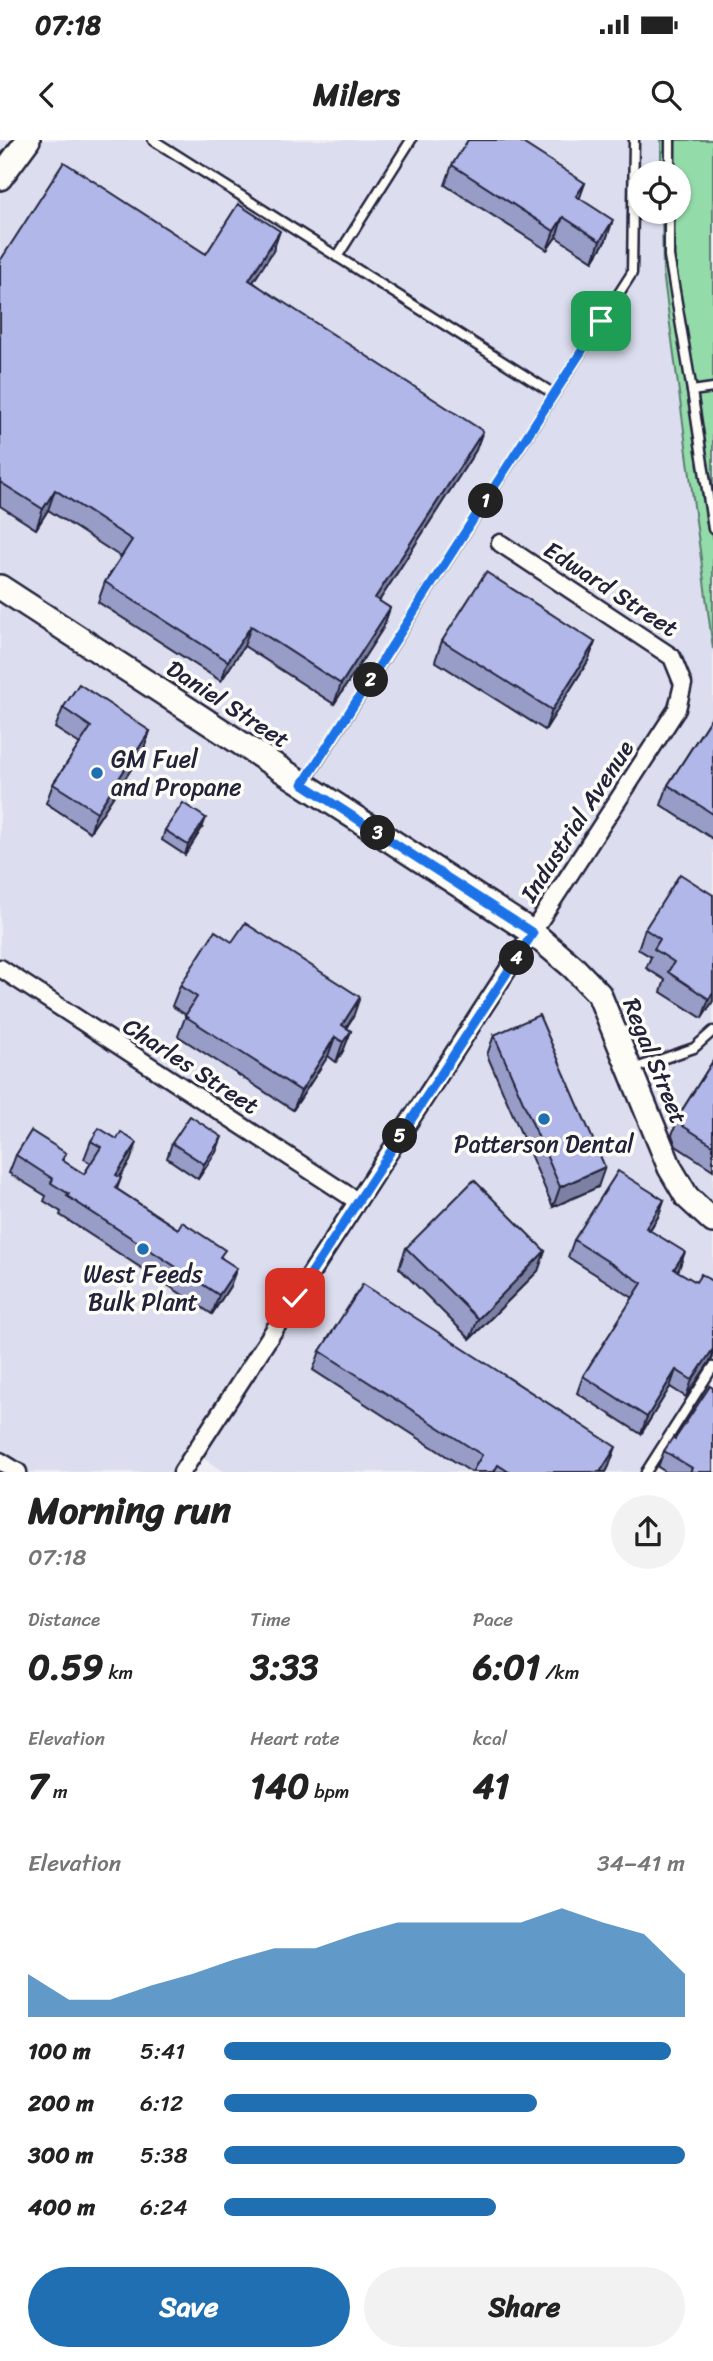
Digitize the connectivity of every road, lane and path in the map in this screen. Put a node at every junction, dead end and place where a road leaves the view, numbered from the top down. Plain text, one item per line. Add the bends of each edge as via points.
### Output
1 (27, 140) edge
2 (153, 140) edge
3 (411, 140) edge
4 (634, 140) edge
5 (670, 140) edge
6 (670, 161) edge
7 (0, 178) edge
8 (669, 224) edge
9 (337, 257) junction
10 (713, 388) edge
11 (692, 391) junction
12 (554, 394) junction
13 (713, 529) edge
14 (500, 543) dead end
15 (0, 587) edge
16 (683, 684) joint
17 (303, 784) junction
18 (533, 933) junction
19 (0, 968) edge
20 (713, 1031) edge
21 (630, 1070) junction
22 (357, 1201) junction
23 (713, 1221) edge
24 (713, 1367) edge
25 (0, 1461) edge
26 (18, 1472) edge
27 (182, 1472) edge
28 (646, 1472) edge

1 - 7 street
2 - 9 lane
3 - 9 lane
4 - 12 lane via 632,273
5 - 6 lane
8 - 11 lane via 669,256
9 - 12 lane
10 - 11 lane
11 - 13 lane
12 - 17 lane
14 - 16 street, Edward Street via 672,657
15 - 17 street, Daniel Street
16 - 18 street, Industrial Avenue via 677,709
17 - 18 street, Daniel Street
18 - 21 street, Regal Street via 599,994
18 - 22 street, Industrial Avenue
19 - 22 street, Charles Street
20 - 21 lane via 694,1048
21 - 23 street, Regal Street via 670,1168 687,1197
22 - 27 street, Industrial Avenue
24 - 28 lane
25 - 26 street

